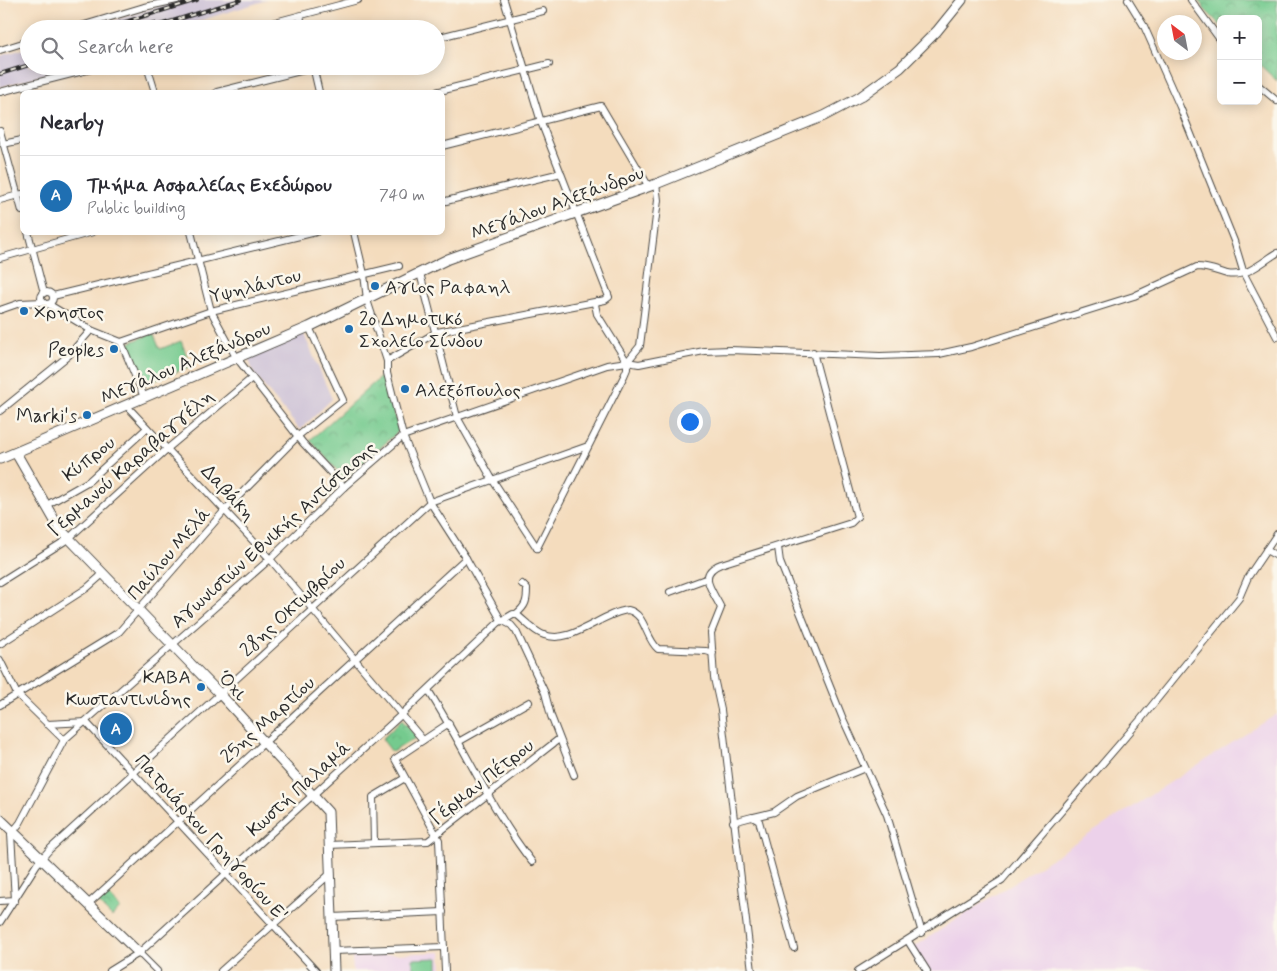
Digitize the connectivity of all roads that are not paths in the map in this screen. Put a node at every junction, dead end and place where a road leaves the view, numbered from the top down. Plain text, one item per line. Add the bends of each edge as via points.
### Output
1 (176, 0) edge
2 (358, 0) edge
3 (504, 0) edge
4 (962, 0) edge
5 (1128, 0) edge
6 (1191, 0) edge
7 (544, 11) dead end
8 (300, 16) junction
9 (101, 20) edge
10 (284, 20) edge
11 (301, 20) edge
12 (509, 20) junction
13 (445, 36) edge
14 (1217, 36) edge
15 (20, 44) edge
16 (0, 50) edge
17 (549, 64) dead end
18 (524, 70) junction
19 (67, 75) edge
20 (150, 75) edge
21 (282, 75) edge
22 (315, 75) edge
23 (1262, 88) edge
24 (154, 90) edge
25 (225, 90) edge
26 (318, 90) edge
27 (444, 90) edge
28 (0, 92) edge
29 (1277, 101) edge
30 (541, 122) junction
31 (0, 131) edge
32 (20, 140) edge
33 (4, 144) junction
34 (445, 145) edge
35 (560, 173) junction
36 (652, 185) junction
37 (20, 195) edge
38 (0, 200) edge
39 (445, 201) edge
40 (578, 212) junction
41 (29, 235) edge
42 (82, 235) edge
43 (191, 235) edge
44 (304, 235) edge
45 (355, 235) edge
46 (32, 248) junction
47 (1277, 253) edge
48 (0, 258) edge
49 (198, 261) junction
50 (399, 266) dead end
51 (420, 273) junction
52 (364, 274) junction
53 (1244, 274) junction
54 (44, 293) junction
55 (53, 296) junction
56 (367, 300) junction
57 (597, 301) junction
58 (45, 303) junction
59 (0, 310) edge
60 (211, 311) junction
61 (309, 327) junction
62 (91, 330) junction
63 (437, 332) junction
64 (1277, 337) edge
65 (121, 342) junction
66 (813, 352) junction
67 (236, 357) junction
68 (387, 361) junction
69 (627, 362) junction
70 (252, 378) junction
71 (144, 397) junction
72 (126, 405) junction
73 (0, 411) edge
74 (457, 417) junction
75 (147, 428) junction
76 (298, 436) junction
77 (403, 436) junction
78 (588, 446) junction
79 (167, 449) junction
80 (16, 453) junction
81 (0, 459) edge
82 (492, 479) junction
83 (344, 488) junction
84 (430, 502) junction
85 (45, 506) junction
86 (225, 510) junction
87 (1277, 534) edge
88 (68, 539) junction
89 (778, 546) junction
90 (1266, 550) junction
91 (1277, 556) edge
92 (270, 558) junction
93 (466, 558) junction
94 (104, 573) junction
95 (708, 578) junction
96 (0, 582) edge
97 (522, 584) dead end
98 (670, 592) dead end
99 (311, 608) junction
100 (140, 611) junction
101 (516, 614) junction
102 (501, 620) junction
103 (0, 644) edge
104 (173, 645) junction
105 (713, 653) junction
106 (354, 659) junction
107 (0, 660) edge
108 (428, 690) junction
109 (17, 694) junction
110 (220, 694) junction
111 (528, 702) dead end
112 (0, 705) edge
113 (401, 715) junction
114 (86, 722) junction
115 (449, 723) junction
116 (47, 724) junction
117 (560, 739) junction
118 (64, 740) junction
119 (422, 740) junction
120 (460, 741) junction
121 (262, 743) junction
122 (865, 768) junction
123 (133, 773) junction
124 (574, 775) dead end
125 (406, 778) junction
126 (489, 793) junction
127 (312, 794) junction
128 (754, 817) junction
129 (0, 819) edge
130 (178, 821) junction
131 (733, 822) junction
132 (12, 831) junction
133 (437, 833) junction
134 (374, 843) junction
135 (328, 845) junction
136 (42, 858) junction
137 (532, 862) dead end
138 (226, 874) junction
139 (330, 874) junction
140 (15, 900) junction
141 (0, 901) edge
142 (89, 903) junction
143 (443, 912) junction
144 (332, 917) junction
145 (0, 922) edge
146 (272, 926) junction
147 (922, 932) junction
148 (908, 942) junction
149 (444, 947) junction
150 (794, 948) dead end
151 (334, 951) junction
152 (139, 954) junction
153 (110, 971) edge
154 (157, 971) edge
155 (221, 971) edge
156 (316, 971) edge
157 (334, 971) edge
158 (445, 971) edge
159 (752, 971) edge
160 (858, 971) edge
161 (927, 971) edge

1 - 9 street
2 - 8 street
3 - 12 street
4 - 36 street, Μεγάλου Αλεξάνδρου via 918,52 886,80 860,97 811,122
5 - 53 street via 1144,26 1180,107
6 - 14 street
7 - 12 street
8 - 10 street
8 - 11 street
12 - 13 street
12 - 18 street
15 - 16 street
17 - 18 street
18 - 27 street
18 - 30 street
19 - 28 street
20 - 24 street
21 - 25 street
22 - 26 street
23 - 29 street
30 - 34 street
30 - 35 street
30 - 36 street via 601,106
31 - 33 street
32 - 33 street
33 - 37 street
35 - 39 street
35 - 40 street
36 - 40 street, Μεγάλου Αλεξάνδρου
36 - 69 street via 658,200 640,346
37 - 38 street
40 - 51 street, Μεγάλου Αλεξάνδρου via 448,259
40 - 57 street via 609,294 608,299
41 - 46 street
42 - 46 street
43 - 49 street
44 - 49 street
45 - 52 street
46 - 48 street
46 - 54 street
47 - 53 street
49 - 55 street
49 - 60 street
50 - 52 street, Υψηλάντου
51 - 56 street, Μεγάλου Αλεξάνδρου
51 - 63 street
52 - 56 street
52 - 60 street, Υψηλάντου
53 - 64 street
53 - 66 street, Αγωνιστών Εθνικής Αντίστασης via 1197,267 1134,296 939,354 880,356
54 - 55 street via 49,292
54 - 58 street via 41,298
55 - 58 street via 52,301
56 - 61 street, Μεγάλου Αλεξάνδρου
56 - 68 street
57 - 63 street
57 - 69 street via 598,314
58 - 59 street via 20,303
58 - 62 street
60 - 65 street, Υψηλάντου
60 - 67 street
61 - 67 street, Μεγάλου Αλεξάνδρου
61 - 76 street, Παύλου Μελά via 343,400
62 - 65 street
62 - 73 street via 68,356
63 - 68 street
63 - 74 street
65 - 71 street
66 - 69 street, Αγωνιστών Εθνικής Αντίστασης via 704,351 639,364
66 - 89 street via 857,517 851,523
67 - 70 street
67 - 71 street, Μεγάλου Αλεξάνδρου
68 - 77 street via 386,373
69 - 74 street, Αγωνιστών Εθνικής Αντίστασης via 607,365
69 - 78 street via 624,376
70 - 76 street
70 - 79 street, Γερμανού Καραβαγγέλη
71 - 72 street, Μεγάλου Αλεξάνδρου
72 - 75 street, Δαβάκη
72 - 80 street, Μεγάλου Αλεξάνδρου
74 - 77 street, Αγωνιστών Εθνικής Αντίστασης
74 - 82 street
75 - 79 street, Δαβάκη
75 - 85 street, Κύπρου via 88,481
76 - 83 street
76 - 86 street, Παύλου Μελά
77 - 83 street, Αγωνιστών Εθνικής Αντίστασης
77 - 84 street
78 - 82 street, 28ης Οκτωβρίου
78 - 82 street via 538,548
79 - 86 street, Δαβάκη
79 - 88 street, Γερμανού Καραβαγγέλη
80 - 81 street, Μεγάλου Αλεξάνδρου
80 - 85 street, Όχι
82 - 84 street, 28ης Οκτωβρίου
83 - 92 street, Αγωνιστών Εθνικής Αντίστασης
84 - 93 street
84 - 99 street, 28ης Οκτωβρίου
85 - 88 street, Όχι
86 - 92 street, Δαβάκη
86 - 100 street, Παύλου Μελά
87 - 90 street
88 - 94 street, Όχι
88 - 96 street, Γερμανού Καραβαγγέλη
89 - 95 street via 715,566
89 - 122 street via 780,562
90 - 91 street
90 - 147 street via 1239,598 1141,719 1002,880
92 - 99 street, Δαβάκη
92 - 104 street, Αγωνιστών Εθνικής Αντίστασης
93 - 102 street
93 - 106 street, 25ης Μαρτίου
94 - 100 street, Όχι
94 - 103 street via 87,588
95 - 98 street
95 - 105 street via 721,608 711,633
97 - 101 street via 527,589 527,600 524,608
99 - 106 street, Δαβάκη
99 - 110 street, 28ης Οκτωβρίου
100 - 104 street, Όχι
100 - 109 street, Παύλου Μελά via 119,632
101 - 102 street
101 - 105 street via 537,632 559,636 628,610 640,617 651,642 658,649
102 - 108 street, Κωστή Παλαμά
102 - 117 street via 516,631 545,693
104 - 110 street, Όχι
104 - 114 street, Αγωνιστών Εθνικής Αντίστασης
105 - 131 street
106 - 113 street, Δαβάκη
106 - 121 street, 25ης Μαρτίου
107 - 109 street
108 - 113 street, Κωστή Παλαμά
108 - 115 street
109 - 112 street, Παύλου Μελά
109 - 116 street
110 - 121 street, Όχι
110 - 123 street, 28ης Οκτωβρίου
111 - 120 street
113 - 119 street, Δαβάκη
113 - 127 street, Κωστή Παλαμά
114 - 116 street
114 - 118 street, Αγωνιστών Εθνικής Αντίστασης
114 - 123 street, Πατριάρχου Γρηγορίου Ε'
115 - 119 street
115 - 120 street
116 - 118 street
117 - 124 street
117 - 126 street, Γέρμαν Πέτρου
118 - 132 street, Αγωνιστών Εθνικής Αντίστασης via 20,823
119 - 125 street via 395,759
120 - 126 street
121 - 127 street, Όχι
121 - 130 street, 25ης Μαρτίου
122 - 128 street via 796,796 774,812
122 - 147 street via 887,815
123 - 130 street, Πατριάρχου Γρηγορίου Ε'
123 - 136 street, 28ης Οκτωβρίου
125 - 133 street
125 - 134 street via 373,797
126 - 133 street, Γέρμαν Πέτρου
126 - 137 street via 513,837
127 - 135 street, Όχι via 328,812
127 - 138 street, Κωστή Παλαμά
128 - 131 street
128 - 150 street via 759,821
129 - 132 street
130 - 138 street, Πατριάρχου Γρηγορίου Ε'
130 - 142 street, 25ης Μαρτίου
131 - 159 street
132 - 136 street
132 - 140 street
133 - 134 street, Γέρμαν Πέτρου via 424,842
133 - 143 street
134 - 135 street, Γέρμαν Πέτρου
135 - 139 street, Όχι
136 - 140 street, 28ης Οκτωβρίου
136 - 142 street
138 - 146 street, Πατριάρχου Γρηγορίου Ε'
138 - 152 street, Κωστή Παλαμά
139 - 144 street, Όχι
139 - 146 street
140 - 141 street
140 - 145 street, 28ης Οκτωβρίου
142 - 152 street
143 - 144 street
143 - 149 street
144 - 151 street, Όχι
146 - 155 street
146 - 156 street, Πατριάρχου Γρηγορίου Ε'
147 - 148 street
148 - 160 street
148 - 161 street
149 - 151 street
149 - 158 street
151 - 157 street, Όχι
152 - 153 street, Κωστή Παλαμά
152 - 154 street

